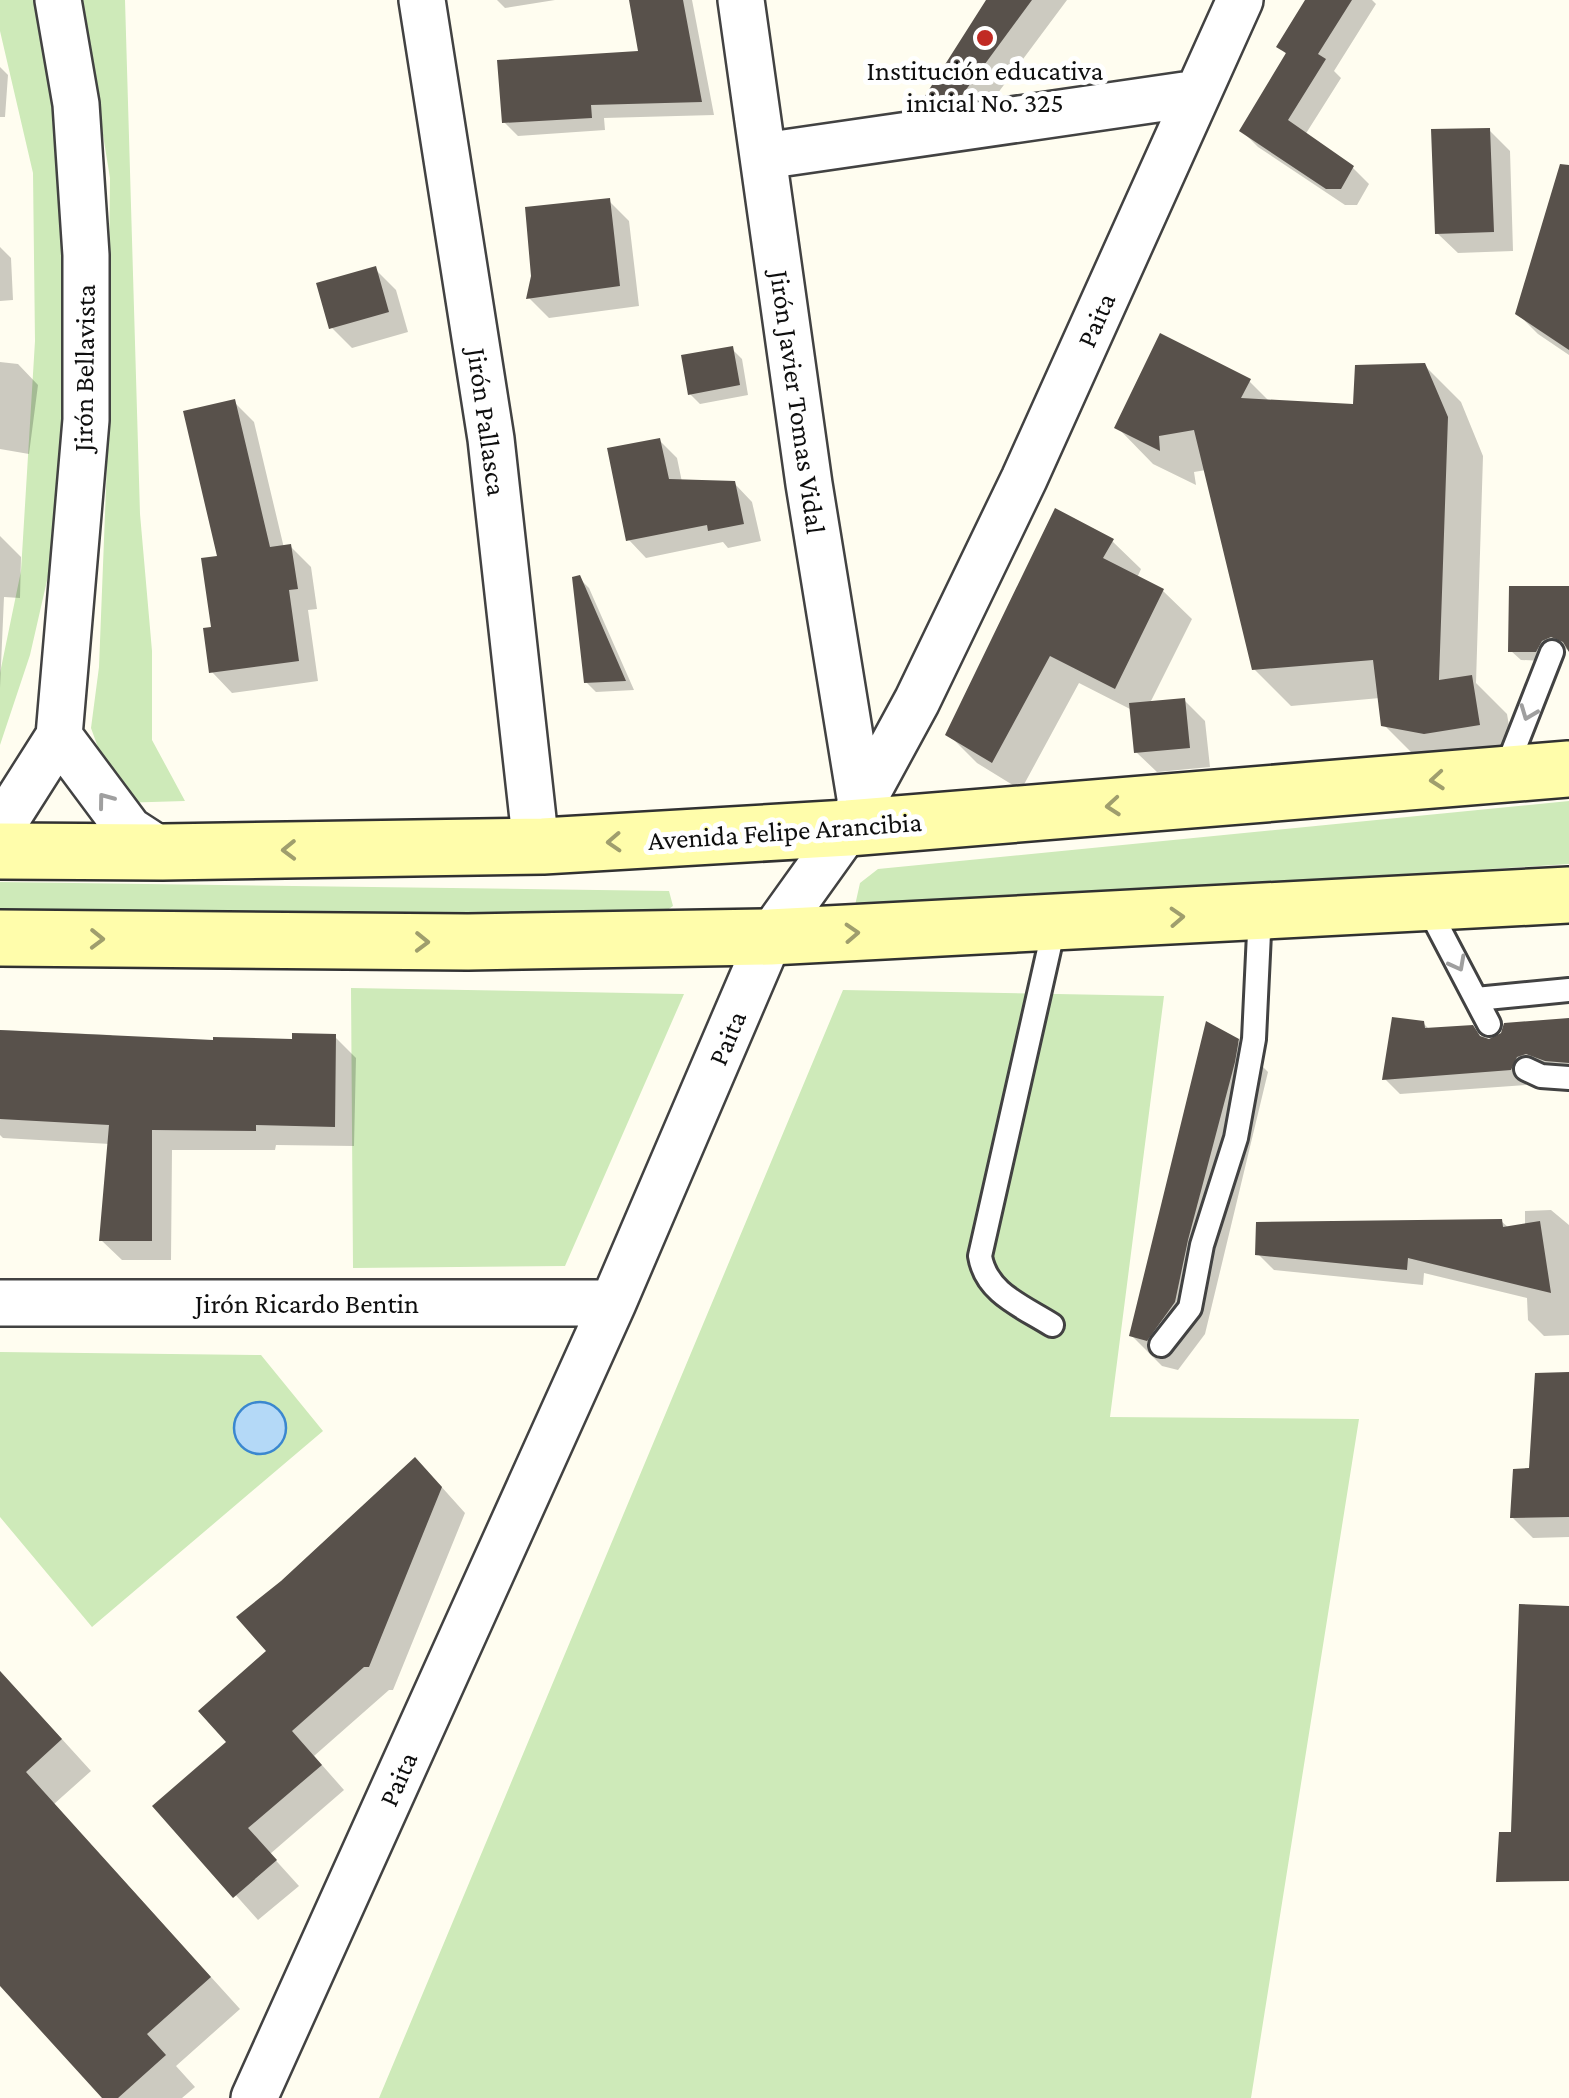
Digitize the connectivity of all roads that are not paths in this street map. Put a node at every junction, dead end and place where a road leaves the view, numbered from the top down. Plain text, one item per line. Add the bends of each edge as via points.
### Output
1 (58, 0) edge
2 (422, 0) edge
3 (742, 0) edge
4 (1240, 0) edge
5 (1198, 92) junction
6 (764, 156) junction
7 (1556, 663) edge
8 (59, 736) junction
9 (1569, 769) edge
10 (1504, 774) junction
11 (855, 816) junction
12 (0, 829) edge
13 (536, 846) junction
14 (0, 851) edge
15 (163, 852) junction
16 (1569, 895) edge
17 (1426, 904) junction
18 (1260, 912) junction
19 (1054, 924) junction
20 (770, 937) junction
21 (0, 938) edge
22 (1569, 990) edge
23 (1476, 999) junction
24 (1489, 1024) dead end
25 (1526, 1069) dead end
26 (1569, 1078) edge
27 (0, 1303) edge
28 (613, 1303) junction
29 (1052, 1325) dead end
30 (1161, 1345) dead end
31 (254, 2098) edge

1 - 8 street, Jirón Bellavista via 76,104 88,335
2 - 13 street, Jirón Pallasca via 491,439
3 - 6 street, Jirón Javier Tomas Vidal
4 - 5 street, Paita
5 - 6 street
5 - 11 street, Paita via 1024,480
6 - 11 street, Jirón Javier Tomas Vidal
7 -> 10 lane
8 - 12 street, Jirón Bellavista
15 -> 8 street via 129,830
9 - 10 main road, Avenida Felipe Arancibia
10 -> 11 main road, Avenida Felipe Arancibia
11 -> 13 main road, Avenida Felipe Arancibia
11 - 20 street, Paita
13 -> 15 main road, Avenida Felipe Arancibia
14 - 15 main road, Avenida Felipe Arancibia
16 - 17 main road
17 - 18 main road
17 -> 23 lane
19 -> 18 main road
18 - 30 lane via 1254,1039 1236,1138 1190,1308
20 -> 19 main road
19 - 29 lane via 980,1256 990,1286
21 -> 20 main road
20 - 28 street, Paita
22 - 23 lane
23 - 24 lane
25 - 26 lane
27 - 28 street, Jirón Ricardo Bentin
28 - 31 street, Paita

